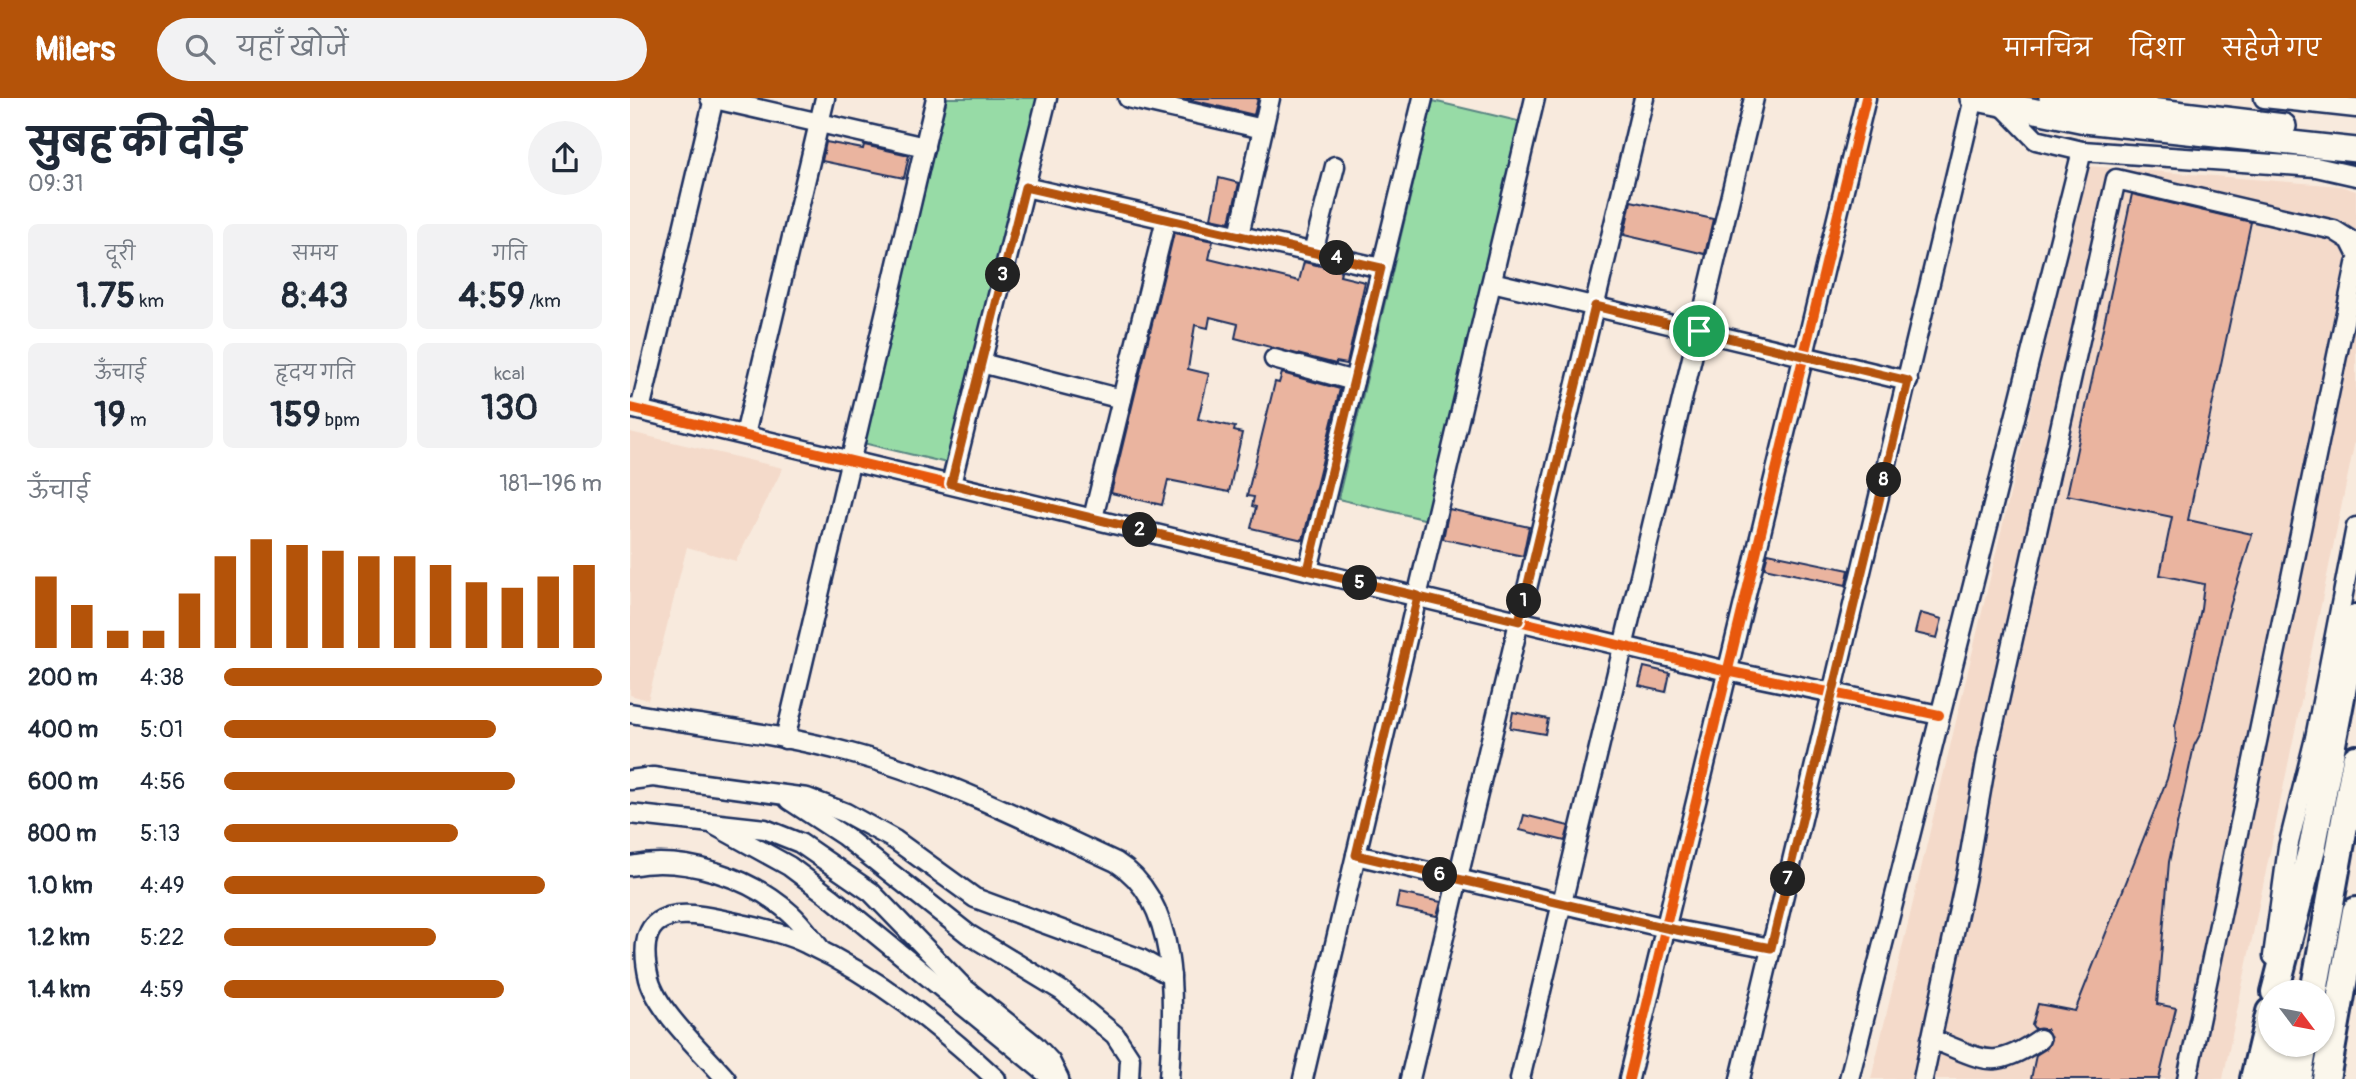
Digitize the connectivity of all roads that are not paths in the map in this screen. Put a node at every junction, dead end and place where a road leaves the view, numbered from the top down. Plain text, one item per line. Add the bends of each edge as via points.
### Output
1 (712, 98) edge
2 (825, 98) edge
3 (936, 98) edge
4 (1047, 98) edge
5 (1128, 98) edge
6 (1270, 98) edge
7 (1423, 98) edge
8 (1535, 98) edge
9 (1644, 98) edge
10 (1754, 98) edge
11 (1866, 98) edge
12 (2051, 98) edge
13 (2264, 98) edge
14 (1973, 99) edge
15 (2004, 107) junction
16 (2356, 108) edge
17 (819, 123) junction
18 (1263, 129) junction
19 (2356, 134) edge
20 (925, 147) junction
21 (2356, 150) edge
22 (2082, 151) junction
23 (1335, 166) dead end
24 (2356, 176) edge
25 (1025, 187) junction
26 (1166, 219) junction
27 (1239, 235) junction
28 (1313, 252) junction
29 (2356, 252) edge
30 (2356, 264) edge
31 (1381, 268) junction
32 (1492, 282) junction
33 (1595, 306) junction
34 (1699, 331) junction
35 (1803, 356) junction
36 (1274, 359) dead end
37 (981, 363) junction
38 (1354, 381) junction
39 (1908, 381) junction
40 (1122, 399) junction
41 (635, 409) edge
42 (745, 435) junction
43 (850, 460) junction
44 (951, 484) junction
45 (1093, 519) junction
46 (2356, 527) edge
47 (1308, 570) junction
48 (1418, 596) junction
49 (2356, 618) edge
50 (1519, 621) junction
51 (1624, 646) junction
52 (1727, 671) junction
53 (1833, 694) junction
54 (630, 713) edge
55 (1939, 715) junction
56 (785, 739) junction
57 (2356, 759) edge
58 (630, 780) edge
59 (781, 795) junction
60 (630, 814) edge
61 (707, 821) junction
62 (2341, 836) junction
63 (1356, 855) junction
64 (630, 866) edge
65 (1458, 879) junction
66 (1562, 904) junction
67 (2356, 911) edge
68 (1666, 928) junction
69 (1771, 948) junction
70 (823, 952) junction
71 (2356, 960) edge
72 (1171, 976) junction
73 (2270, 980) edge
74 (2278, 980) edge
75 (2304, 980) edge
76 (2316, 980) edge
77 (1931, 1039) junction
78 (2040, 1039) dead end
79 (2259, 1057) edge
80 (2284, 1057) edge
81 (2302, 1057) edge
82 (726, 1079) edge
83 (996, 1079) edge
84 (1053, 1079) edge
85 (1059, 1079) edge
86 (1129, 1079) edge
87 (1170, 1079) edge
88 (1303, 1079) edge
89 (1410, 1079) edge
90 (1520, 1079) edge
91 (1629, 1079) edge
92 (1740, 1079) edge
93 (1849, 1079) edge
94 (1923, 1079) edge
95 (2187, 1079) edge
96 (2254, 1079) edge
97 (2278, 1079) edge
98 (2298, 1079) edge
99 (2326, 1079) edge
100 (2343, 1079) edge

1 - 17 street
1 - 41 street
2 - 17 street
3 - 20 street
4 - 25 street
5 - 18 street
6 - 18 street
7 - 31 street
8 - 32 street
9 - 33 street
10 - 34 street
11 - 35 street
12 - 19 main road
13 - 16 street
14 - 15 main road
14 - 39 street
15 - 21 main road via 2085,121
15 - 22 street via 2036,140
17 - 20 street
17 - 42 street
18 - 27 street
20 - 43 street
22 - 24 street via 2316,167
22 - 55 street
23 - 28 street
25 - 26 street
25 - 37 street
26 - 27 street
26 - 40 street
27 - 28 street
28 - 31 street
29 - 77 street via 2350,240 2334,230 2116,179 1988,750
30 - 95 street
31 - 38 street
32 - 33 street
32 - 48 street
33 - 34 street
33 - 50 street
34 - 35 street
34 - 51 street
35 - 39 street
35 - 52 street
36 - 38 street
37 - 40 street
37 - 44 street
38 - 47 street
39 - 53 street
40 - 45 street
41 - 42 street
42 - 43 street
43 - 44 street
43 - 56 street
44 - 45 street
45 - 47 street
46 - 73 street via 2315,737 2288,847
47 - 48 street
48 - 50 street
48 - 63 street
49 - 74 highway via 2313,844
50 - 51 street
50 - 65 street
51 - 52 street
51 - 66 street
52 - 53 street
52 - 68 street
53 - 55 street
53 - 69 street
54 - 56 street
55 - 93 street
56 - 72 street via 851,753 967,794 1134,873 1152,899
57 - 62 highway
58 - 59 street via 653,777
59 - 72 street via 807,798 846,813 895,839 975,898 1141,959
59 - 86 street via 844,836 968,934 1062,991 1115,1035 1130,1058
60 - 61 street
61 - 84 street via 789,866
61 - 85 street via 765,829 800,843 872,892 964,988 1035,1045
62 - 75 highway
62 - 76 highway
63 - 65 street
63 - 88 street
64 - 70 street via 649,862 697,867 735,879 792,915
65 - 66 street
65 - 89 street
66 - 68 street
66 - 90 street
67 - 99 highway
68 - 69 street
68 - 91 street
69 - 92 street
70 - 82 street via 804,942 696,913 663,916 650,931 646,961 661,1004
70 - 83 street via 858,970 931,1022
71 - 100 highway
72 - 87 street
77 - 78 street via 1990,1061 2005,1060
77 - 94 street
79 - 96 highway
80 - 97 highway
81 - 98 highway

